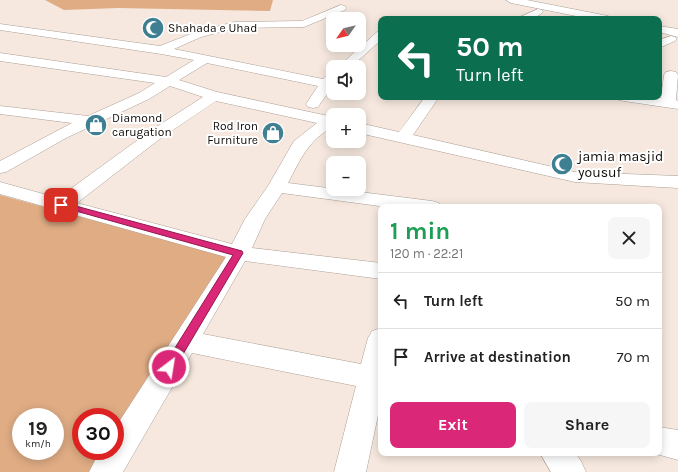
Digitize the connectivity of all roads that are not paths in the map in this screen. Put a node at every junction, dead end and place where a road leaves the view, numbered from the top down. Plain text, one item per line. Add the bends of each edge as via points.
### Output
1 (511, 0) edge
2 (342, 8) dead end
3 (538, 12) dead end
4 (530, 16) edge
5 (593, 16) edge
6 (0, 27) edge
7 (662, 30) edge
8 (58, 35) junction
9 (674, 36) edge
10 (378, 37) edge
11 (662, 42) edge
12 (378, 47) edge
13 (161, 50) junction
14 (6, 57) edge
15 (205, 60) junction
16 (352, 60) edge
17 (364, 60) edge
18 (0, 65) edge
19 (669, 75) edge
20 (168, 81) junction
21 (326, 82) edge
22 (214, 96) junction
23 (430, 100) edge
24 (645, 100) edge
25 (673, 104) edge
26 (0, 110) edge
27 (91, 121) junction
28 (326, 121) edge
29 (326, 124) edge
30 (366, 130) edge
31 (403, 138) junction
32 (5, 162) edge
33 (676, 184) edge
34 (277, 187) junction
35 (0, 188) edge
36 (404, 204) edge
37 (61, 205) junction
38 (238, 253) junction
39 (378, 271) edge
40 (185, 341) junction
41 (378, 363) edge
42 (376, 379) edge
43 (662, 442) edge
44 (678, 445) edge
45 (558, 456) edge
46 (105, 472) edge
47 (350, 472) edge
48 (570, 472) edge

1 - 5 highway
2 - 13 street via 304,24 234,25 197,35
3 - 4 street
6 - 8 street
7 - 9 highway
8 - 13 street
8 - 14 street via 35,47
9 - 11 street
10 - 16 street
12 - 17 street
13 - 15 street
14 - 18 street
14 - 20 street
15 - 20 street
15 - 21 street
19 - 25 street
20 - 22 street
20 - 27 street via 144,96
22 - 28 street
22 - 37 street via 181,116
23 - 31 street
24 - 25 street
26 - 27 street
27 - 32 street
29 - 34 street via 300,144
30 - 31 street
31 - 33 street via 575,177
34 - 36 street
34 - 38 street via 255,219
35 - 37 street
37 - 38 street
38 - 39 street
38 - 40 street
40 - 42 street
40 - 46 street
41 - 42 street
42 - 47 street
43 - 44 street
45 - 48 street

